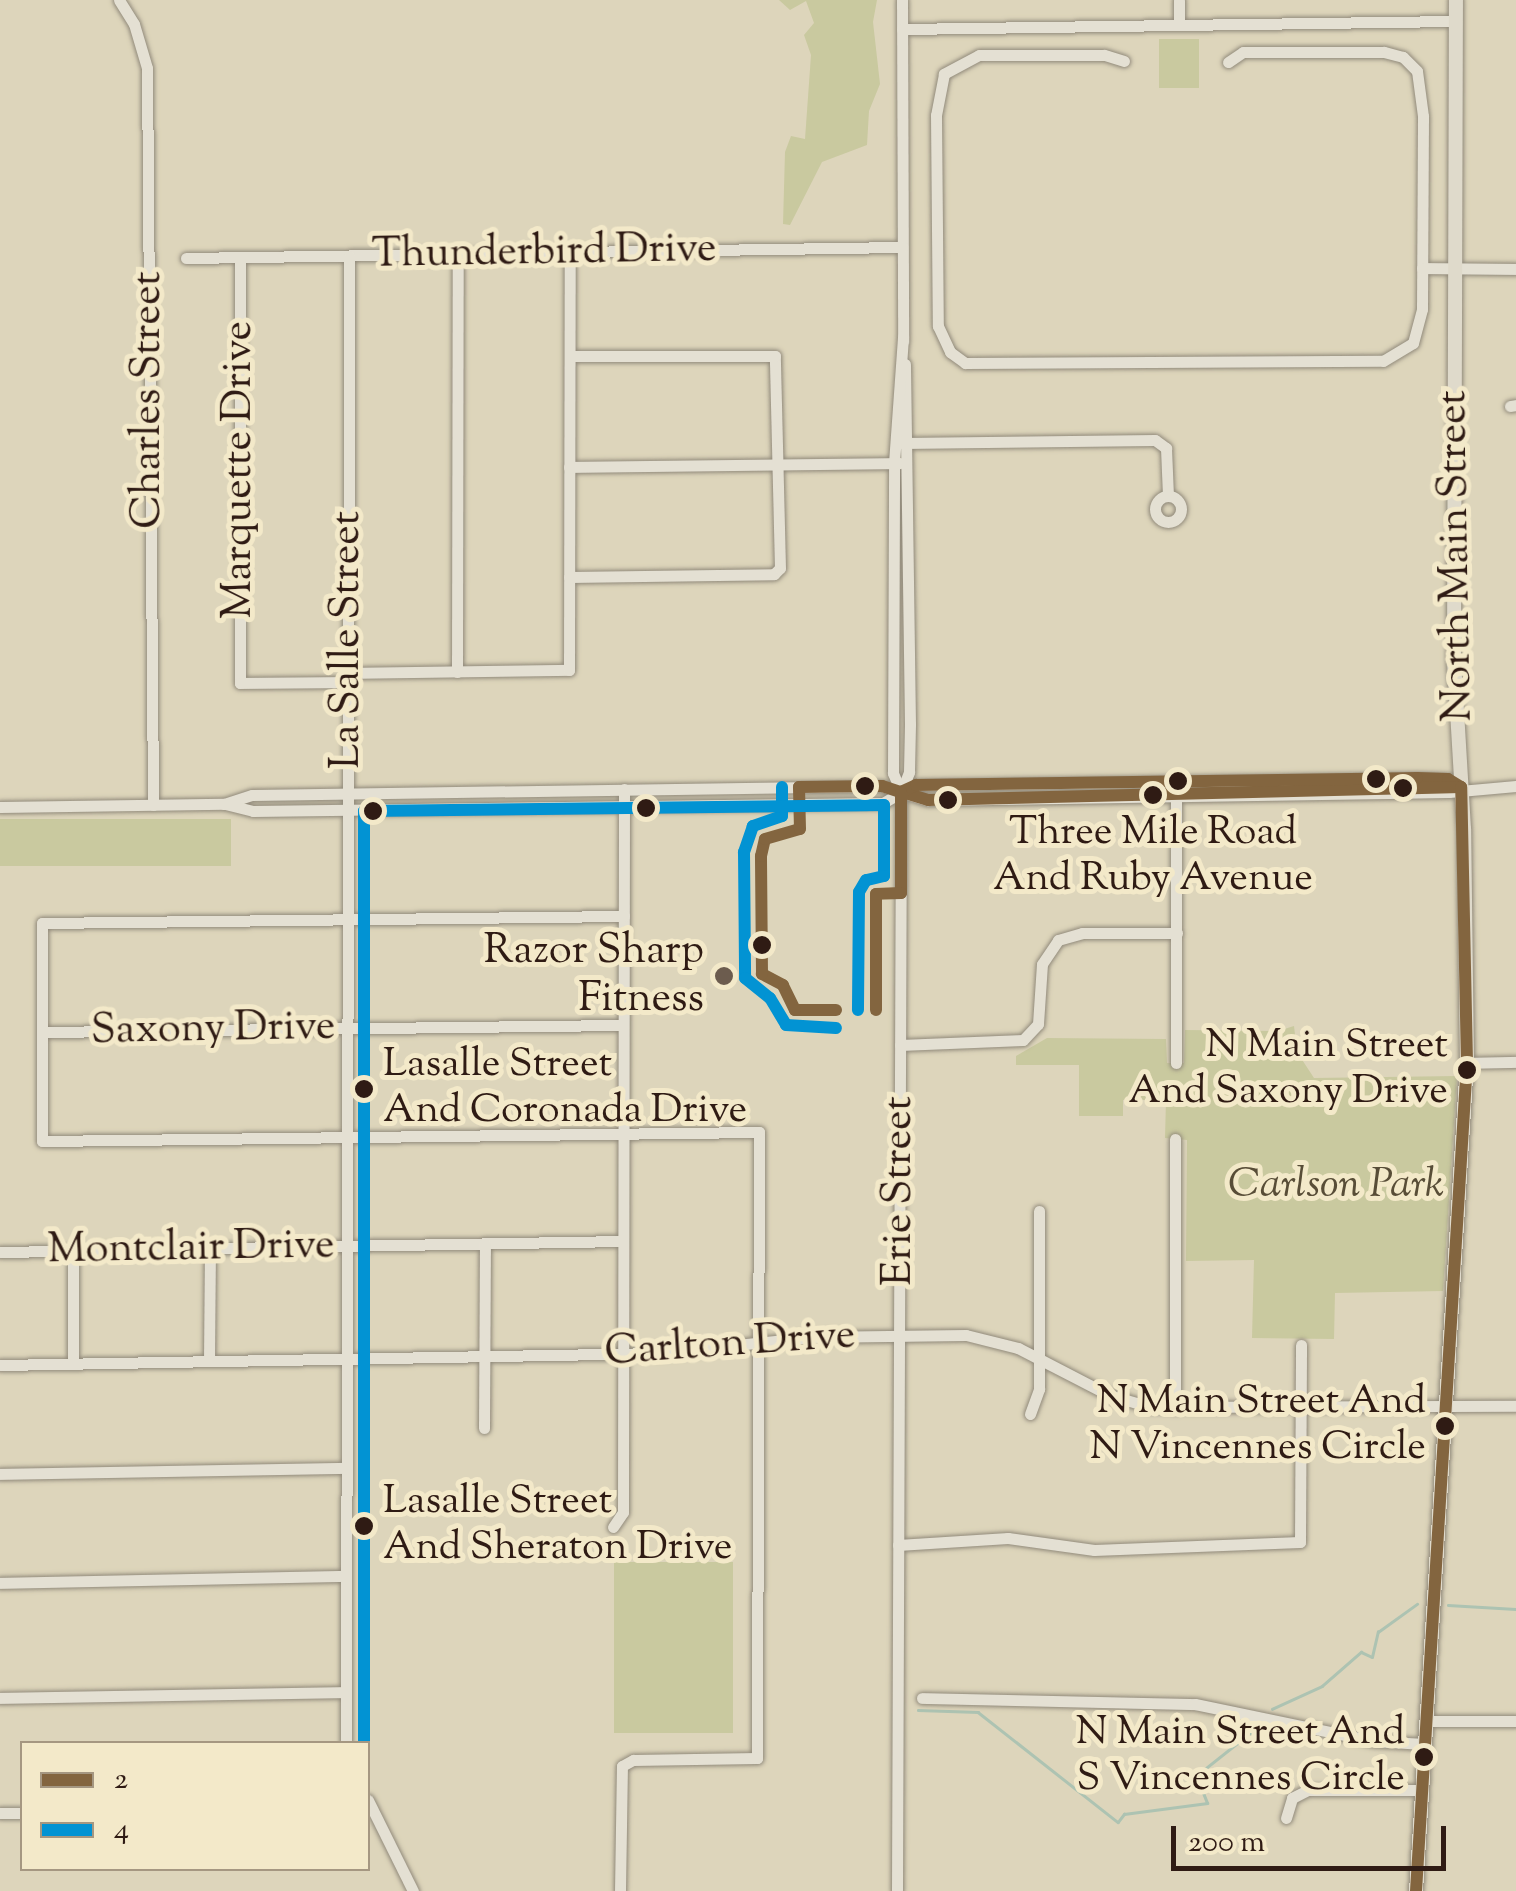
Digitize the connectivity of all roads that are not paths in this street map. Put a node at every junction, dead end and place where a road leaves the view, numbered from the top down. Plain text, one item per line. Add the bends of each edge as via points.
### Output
1 (119, 0) edge
2 (902, 0) edge
3 (1179, 0) edge
4 (1456, 0) edge
5 (1456, 22) junction
6 (1179, 25) junction
7 (902, 29) junction
8 (1124, 61) dead end
9 (1228, 62) dead end
10 (902, 248) junction
11 (570, 252) junction
12 (458, 254) junction
13 (349, 256) junction
14 (240, 257) junction
15 (186, 258) dead end
16 (1422, 268) junction
17 (1455, 269) junction
18 (1516, 269) edge
19 (903, 336) junction
20 (570, 356) junction
21 (895, 444) junction
22 (910, 444) junction
23 (894, 463) junction
24 (910, 463) junction
25 (778, 464) junction
26 (570, 467) junction
27 (1168, 496) dead end
28 (569, 577) junction
29 (894, 614) junction
30 (910, 614) junction
31 (457, 672) junction
32 (348, 677) junction
33 (894, 690) junction
34 (910, 690) junction
35 (1461, 786) junction
36 (1516, 786) edge
37 (624, 790) junction
38 (1176, 790) junction
39 (901, 792) junction
40 (347, 794) junction
41 (224, 804) junction
42 (152, 805) junction
43 (624, 805) junction
44 (0, 807) edge
45 (347, 809) junction
46 (624, 916) junction
47 (347, 920) junction
48 (1177, 933) junction
49 (624, 1025) junction
50 (347, 1028) junction
51 (42, 1032) junction
52 (900, 1044) junction
53 (1516, 1062) edge
54 (1176, 1063) dead end
55 (1468, 1063) junction
56 (623, 1134) junction
57 (346, 1137) junction
58 (1175, 1139) dead end
59 (1040, 1211) dead end
60 (623, 1241) junction
61 (484, 1244) junction
62 (346, 1246) junction
63 (210, 1248) junction
64 (74, 1251) junction
65 (0, 1252) edge
66 (899, 1336) junction
67 (758, 1342) junction
68 (1301, 1345) dead end
69 (622, 1354) junction
70 (484, 1356) junction
71 (1039, 1358) junction
72 (346, 1359) junction
73 (210, 1361) junction
74 (73, 1364) junction
75 (0, 1365) edge
76 (1516, 1406) edge
77 (1444, 1407) junction
78 (1175, 1408) junction
79 (1300, 1408) junction
80 (1030, 1414) dead end
81 (484, 1428) dead end
82 (346, 1468) junction
83 (0, 1474) edge
84 (614, 1527) dead end
85 (898, 1545) junction
86 (345, 1576) junction
87 (0, 1583) edge
88 (345, 1692) junction
89 (0, 1698) edge
90 (922, 1698) dead end
91 (1516, 1721) edge
92 (1425, 1722) junction
93 (346, 1741) edge
94 (1424, 1744) junction
95 (1421, 1790) junction
96 (370, 1804) edge
97 (1286, 1818) dead end
98 (413, 1891) edge
99 (620, 1891) edge
100 (897, 1891) edge
101 (1416, 1891) edge

1 - 42 street, Charles Street via 134,24 146,68
2 - 7 street, Erie Street
3 - 6 street
4 - 5 main road, North Main Street
5 - 6 street
5 - 17 main road, North Main Street
6 - 7 street
7 - 10 street, Erie Street
8 - 16 street via 1104,55 979,55 944,74 936,115 938,326 950,352 965,363 1383,361 1413,343 1420,330
9 - 16 street via 1242,52 1384,52 1404,58 1416,71
10 - 11 street, Thunderbird Drive
10 - 19 street, Erie Street
11 - 12 street, Thunderbird Drive
11 - 20 street
12 - 13 street, Thunderbird Drive
12 - 31 street
13 - 14 street, Thunderbird Drive
13 - 32 street, La Salle Street
14 - 15 street, Thunderbird Drive
14 - 32 street, Marquette Drive via 240,683
16 - 17 street
17 - 18 street
17 - 35 main road, North Main Street via 1454,660
19 - 21 street, Erie Street
19 - 22 street, Erie Street
20 - 25 street via 771,354
20 - 26 street
21 - 22 street
21 - 23 street, Erie Street
22 - 24 street, Erie Street
22 - 27 street via 1155,440 1166,448
23 - 24 street
23 - 25 street
23 - 29 street, Erie Street
24 - 30 street, Erie Street
25 - 26 street
25 - 28 street via 778,572
26 - 28 street
28 - 31 street via 569,670
29 - 30 street
29 - 33 street, Erie Street
30 - 34 street, Erie Street
31 - 32 street
32 - 40 street, La Salle Street
33 - 34 street
33 - 39 street, Erie Street via 894,773
34 - 39 street, Erie Street via 910,772
35 - 36 street
35 - 38 street via 1449,792
35 - 55 main road, North Main Street
37 - 39 street via 882,786
37 - 40 street
37 - 43 street
38 - 39 street via 928,800
38 - 48 street
39 - 43 street via 883,803
39 - 52 street, Erie Street
40 - 41 street via 252,795
40 - 45 street, La Salle Street
41 - 42 street
41 - 45 street via 253,811
42 - 44 street
43 - 45 street
43 - 46 street
45 - 47 street, La Salle Street
46 - 47 street
46 - 49 street
47 - 50 street, La Salle Street
47 - 51 street via 42,924
48 - 52 street via 1082,933 1058,940 1042,964 1038,1024 1023,1040
48 - 54 street
49 - 50 street, Saxony Drive
49 - 56 street
50 - 51 street, Saxony Drive
50 - 57 street, La Salle Street
51 - 57 street via 42,1141
52 - 66 street, Erie Street
53 - 55 street
55 - 77 main road, North Main Street
56 - 57 street
56 - 60 street
56 - 67 street via 759,1132
57 - 62 street, La Salle Street
58 - 78 street
59 - 71 street
60 - 61 street, Montclair Drive
60 - 69 street
61 - 62 street, Montclair Drive
61 - 70 street
62 - 63 street, Montclair Drive
62 - 72 street, La Salle Street
63 - 64 street, Montclair Drive
63 - 73 street
64 - 65 street, Montclair Drive
64 - 74 street
66 - 67 street, Carlton Drive
66 - 71 street, Carlton Drive via 979,1337
66 - 85 street, Erie Street
67 - 69 street, Carlton Drive
67 - 99 street via 757,1758 633,1760 622,1766
68 - 79 street
69 - 70 street, Carlton Drive
69 - 84 street via 622,1512
70 - 72 street, Carlton Drive
70 - 81 street
71 - 78 street, Carlton Drive via 1122,1400
71 - 80 street
72 - 73 street, Carlton Drive
72 - 82 street, La Salle Street
73 - 74 street, Carlton Drive
74 - 75 street, Carlton Drive
76 - 77 street, Carlton Drive
77 - 79 street, Carlton Drive
77 - 92 main road, North Main Street
78 - 79 street, Carlton Drive
79 - 85 street via 1300,1542 1094,1550 1008,1538
82 - 83 street
82 - 86 street, La Salle Street
85 - 100 street, Erie Street
86 - 87 street
86 - 88 street, La Salle Street
88 - 89 street
88 - 93 street, La Salle Street
90 - 94 street via 1195,1704 1374,1741
91 - 92 street
92 - 94 main road, North Main Street
94 - 95 main road, North Main Street
95 - 97 street via 1308,1790 1292,1798
95 - 101 main road, North Main Street
96 - 98 street

